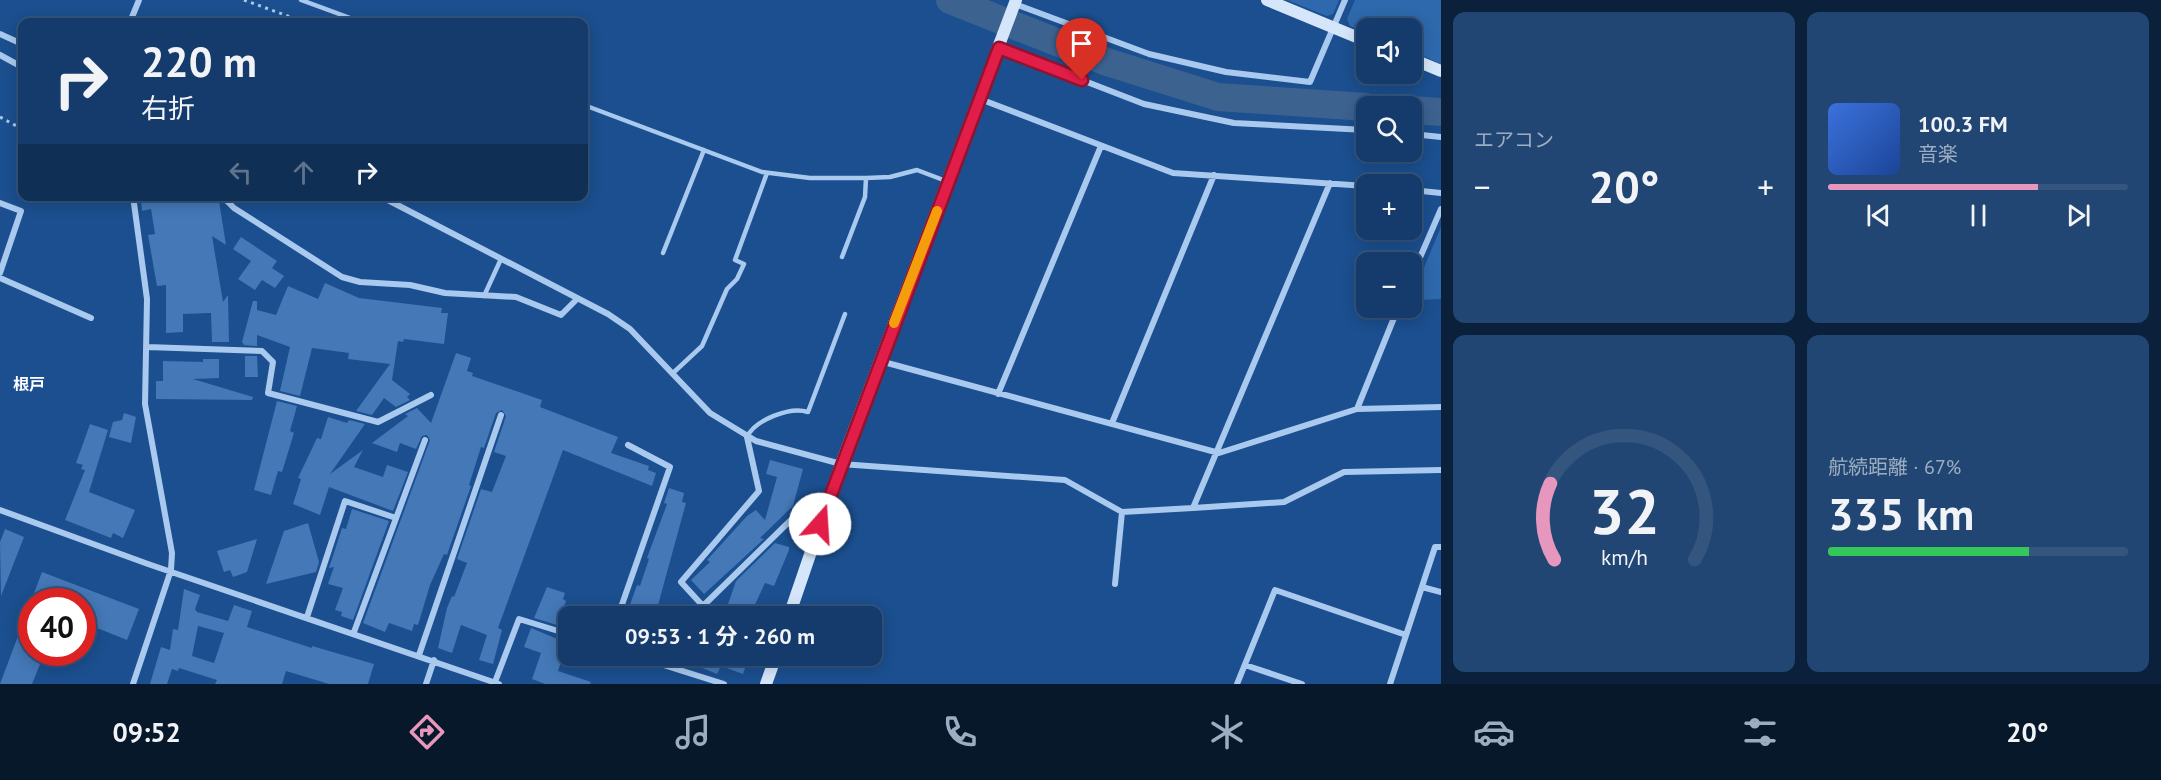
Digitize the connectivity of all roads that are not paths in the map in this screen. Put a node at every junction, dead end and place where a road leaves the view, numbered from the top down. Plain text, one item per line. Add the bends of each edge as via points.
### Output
1 (139, 0) edge
2 (301, 0) edge
3 (1267, 0) edge
4 (1345, 0) edge
5 (315, 2) edge
6 (1014, 5) edge
7 (131, 18) edge
8 (352, 18) edge
9 (1334, 28) junction
10 (0, 34) edge
11 (1356, 37) edge
12 (18, 42) edge
13 (1001, 43) junction
14 (0, 55) edge
15 (1422, 63) edge
16 (18, 65) edge
17 (1441, 71) edge
18 (980, 99) junction
19 (588, 106) edge
20 (1356, 129) edge
21 (1422, 135) edge
22 (1441, 137) edge
23 (1101, 146) junction
24 (704, 150) junction
25 (767, 172) junction
26 (1214, 175) junction
27 (866, 178) junction
28 (948, 182) junction
29 (1330, 183) junction
30 (1356, 185) edge
31 (1422, 191) edge
32 (1441, 193) edge
33 (134, 201) edge
34 (227, 201) edge
35 (390, 201) edge
36 (0, 203) edge
37 (1441, 209) edge
38 (663, 253) dead end
39 (1422, 253) edge
40 (842, 257) dead end
41 (501, 259) junction
42 (0, 273) edge
43 (0, 278) edge
44 (484, 296) junction
45 (577, 299) junction
46 (845, 314) dead end
47 (91, 318) dead end
48 (1394, 318) edge
49 (147, 347) junction
50 (879, 361) junction
51 (673, 373) junction
52 (998, 394) junction
53 (431, 395) dead end
54 (1441, 407) edge
55 (1357, 409) junction
56 (501, 415) dead end
57 (1112, 423) junction
58 (747, 437) junction
59 (425, 440) dead end
60 (628, 445) dead end
61 (1219, 453) junction
62 (840, 464) junction
63 (1441, 470) edge
64 (826, 506) junction
65 (1193, 508) junction
66 (0, 510) edge
67 (1122, 512) junction
68 (396, 518) junction
69 (1441, 547) edge
70 (171, 570) junction
71 (1115, 584) dead end
72 (1422, 587) junction
73 (1441, 592) edge
74 (621, 606) edge
75 (792, 606) edge
76 (308, 617) junction
77 (558, 631) edge
78 (354, 632) junction
79 (1406, 635) junction
80 (419, 655) junction
81 (434, 660) junction
82 (1245, 664) junction
83 (667, 666) edge
84 (772, 666) edge
85 (497, 683) edge
86 (133, 684) edge
87 (426, 684) edge
88 (724, 684) edge
89 (766, 684) edge
90 (1237, 684) edge
91 (1302, 684) edge
92 (1390, 684) edge

1 - 7 street
2 - 5 lane
3 - 9 street
4 - 9 street
5 - 8 lane
6 - 9 street via 1149,54 1226,72 1310,82
6 - 13 street
9 - 11 street
10 - 12 street
13 - 18 street
13 - 20 street via 1144,104 1234,123
14 - 16 street
15 - 17 street
18 - 23 street
18 - 28 street
19 - 24 lane
21 - 22 street
23 - 26 street via 1173,172
23 - 52 street
24 - 25 lane
24 - 38 lane
25 - 27 lane via 810,178
25 - 51 lane via 735,260 744,264 737,279 727,289 702,346
26 - 29 street
26 - 57 street
27 - 28 lane via 917,170
27 - 40 lane via 865,197
28 - 50 street
29 - 30 street
29 - 61 street
31 - 32 street
33 - 49 street via 144,262
34 - 44 street via 342,277
35 - 41 street
36 - 42 street via 21,211
37 - 39 street
41 - 44 lane
41 - 45 street
43 - 47 street
44 - 45 street via 516,297 561,315
45 - 51 street via 630,329
46 - 58 lane via 808,412 779,414 751,430
48 - 55 street
49 - 53 street via 262,351 273,362 268,393 378,422
49 - 70 street via 145,404 169,532
50 - 52 street
50 - 62 street
51 - 58 street via 711,413
52 - 57 street
54 - 55 street
55 - 61 street
56 - 80 street
57 - 61 street
58 - 62 street
58 - 64 street via 759,491 681,582 704,606 801,510
59 - 68 street
60 - 74 street via 670,467
61 - 65 street
62 - 64 street
62 - 67 street via 1065,480
63 - 65 street via 1344,472 1284,502
64 - 75 street
65 - 67 street
66 - 70 street
67 - 71 street
68 - 76 street via 345,501
68 - 78 street
69 - 72 street via 1435,547
70 - 76 street
70 - 86 street
72 - 73 street
72 - 79 street
76 - 78 street
77 - 85 street via 519,619
78 - 80 street
79 - 82 street via 1275,590
79 - 92 street
80 - 81 street
81 - 85 street
81 - 87 street
82 - 90 street
82 - 91 street
83 - 88 street
84 - 89 street

